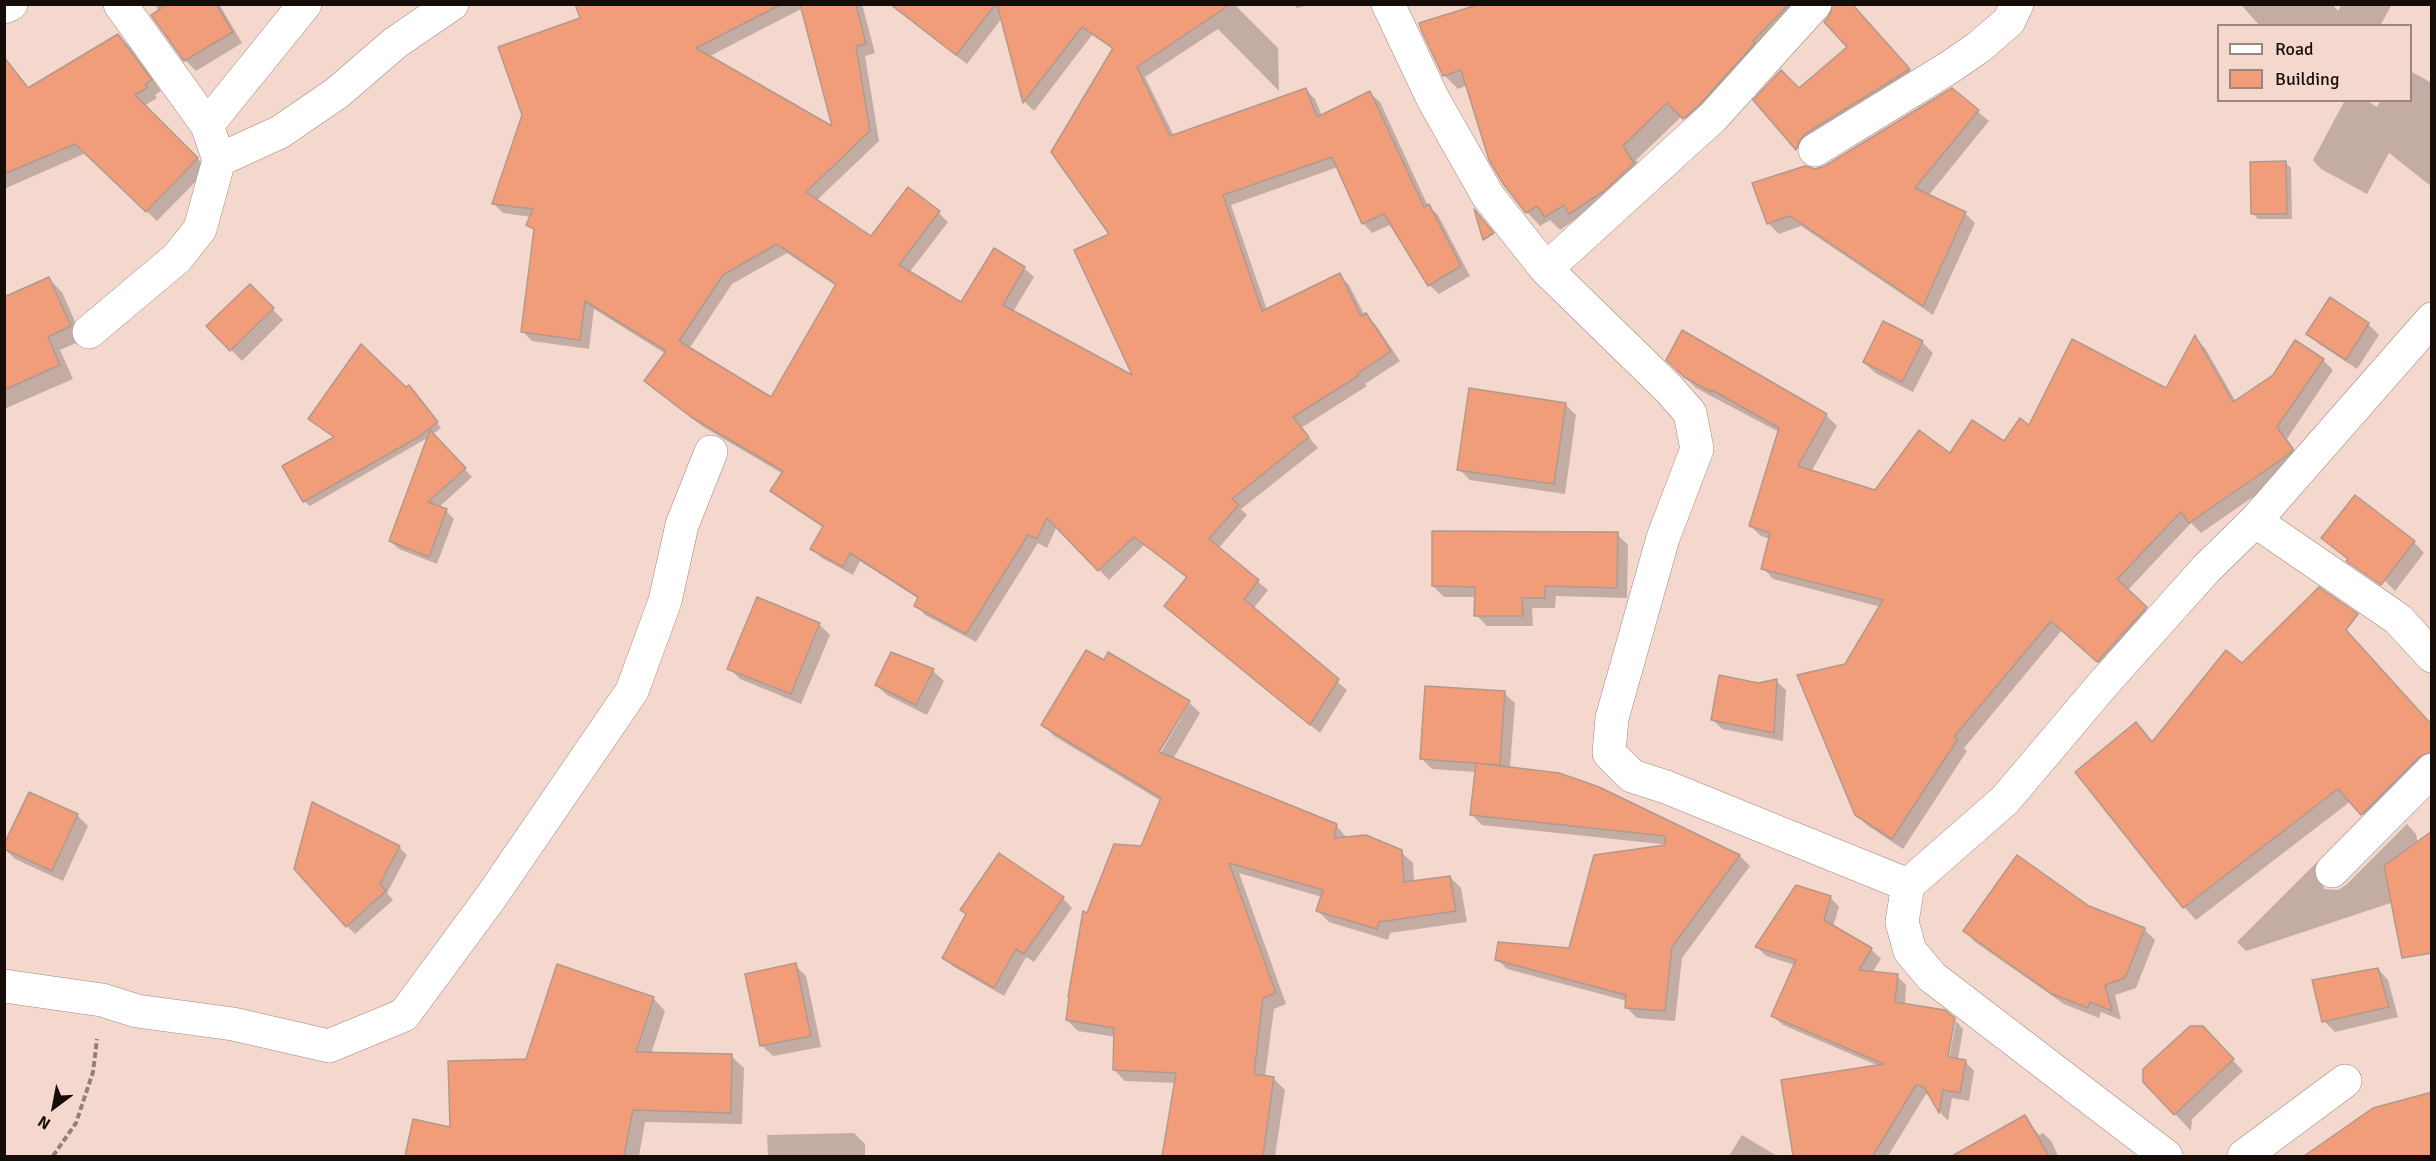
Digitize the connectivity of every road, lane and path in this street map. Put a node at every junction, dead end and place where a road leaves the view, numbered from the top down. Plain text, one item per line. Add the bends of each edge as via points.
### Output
1 (11, 4) edge
2 (120, 4) edge
3 (305, 4) edge
4 (452, 4) edge
5 (1388, 4) edge
6 (1815, 4) edge
7 (2017, 4) edge
8 (4, 7) edge
9 (207, 125) junction
10 (1815, 150) dead end
11 (219, 159) junction
12 (1546, 269) junction
13 (2432, 320) edge
14 (89, 332) dead end
15 (711, 452) dead end
16 (2255, 521) junction
17 (2432, 656) edge
18 (2432, 770) edge
19 (2332, 871) dead end
20 (1908, 885) junction
21 (4, 986) edge
22 (102, 999) junction
23 (2345, 1082) dead end
24 (53, 1156) edge
25 (2166, 1156) edge
26 (2244, 1156) edge

1 - 8 street
2 - 9 street
3 - 9 street
4 - 11 street via 280,132
5 - 12 street via 1433,99 1488,196
6 - 12 street via 1713,117
7 - 10 street via 2009,21 1979,47
9 - 11 street
11 - 14 street via 200,229 177,258
12 - 20 street via 1690,413 1696,449 1650,581 1612,718 1609,753 1632,776
13 - 16 street
15 - 22 street via 682,525 665,601 632,691 491,897 404,1015 329,1046 233,1024 137,1011
16 - 17 street via 2398,619
16 - 20 street via 2104,683 2005,800
18 - 19 street
20 - 25 street via 1902,922 1910,951 1932,977
21 - 22 street
22 - 24 path via 93,1072 76,1123
23 - 26 street

